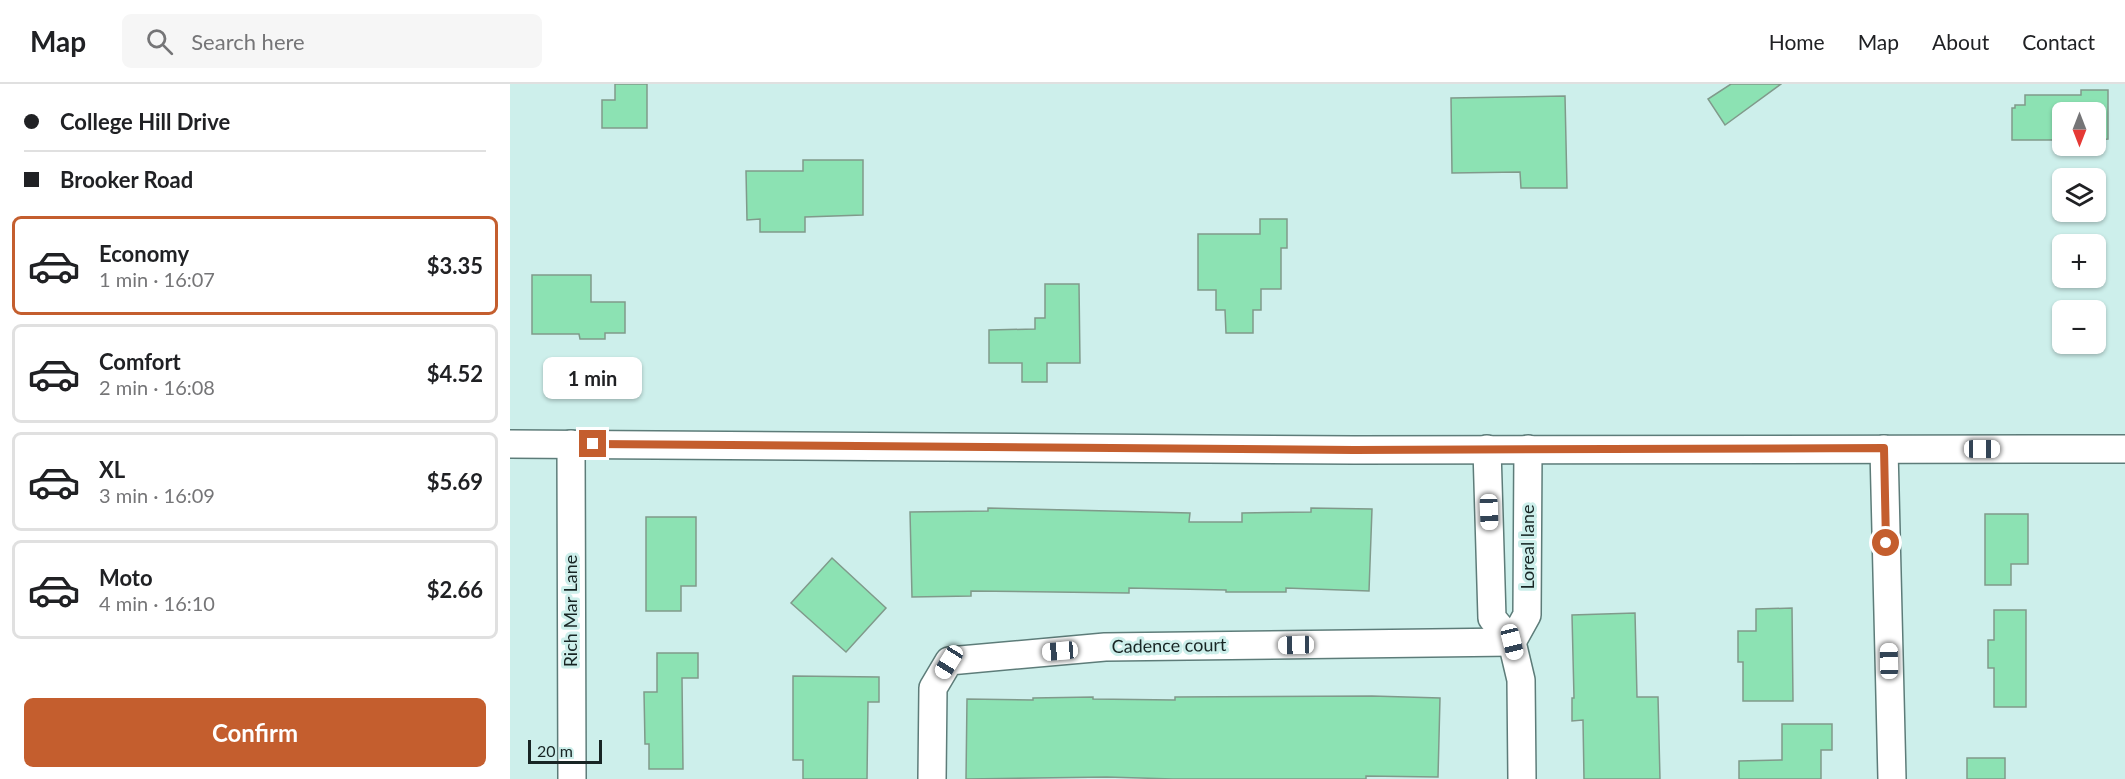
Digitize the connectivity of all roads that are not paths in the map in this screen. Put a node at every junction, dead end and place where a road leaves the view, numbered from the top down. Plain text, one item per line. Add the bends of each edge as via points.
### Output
1 (510, 444) edge
2 (571, 444) junction
3 (1487, 448) junction
4 (1528, 448) junction
5 (1884, 448) junction
6 (2125, 449) edge
7 (1527, 553) junction
8 (1491, 554) junction
9 (1512, 642) junction
10 (572, 779) edge
11 (932, 779) edge
12 (1522, 779) edge
13 (1892, 779) edge

1 - 2 street
2 - 3 street
2 - 10 street, Rich Mar Lane
3 - 4 street
3 - 8 street, Loreal lane
4 - 5 street
4 - 7 street, Loreal lane
5 - 6 street
5 - 13 street
7 - 8 street
7 - 9 street, Loreal lane via 1527,615
8 - 9 street, Loreal lane via 1492,618
9 - 11 street, Cadence court via 1105,647 949,662 933,688
9 - 12 street, Loreal lane via 1521,680

